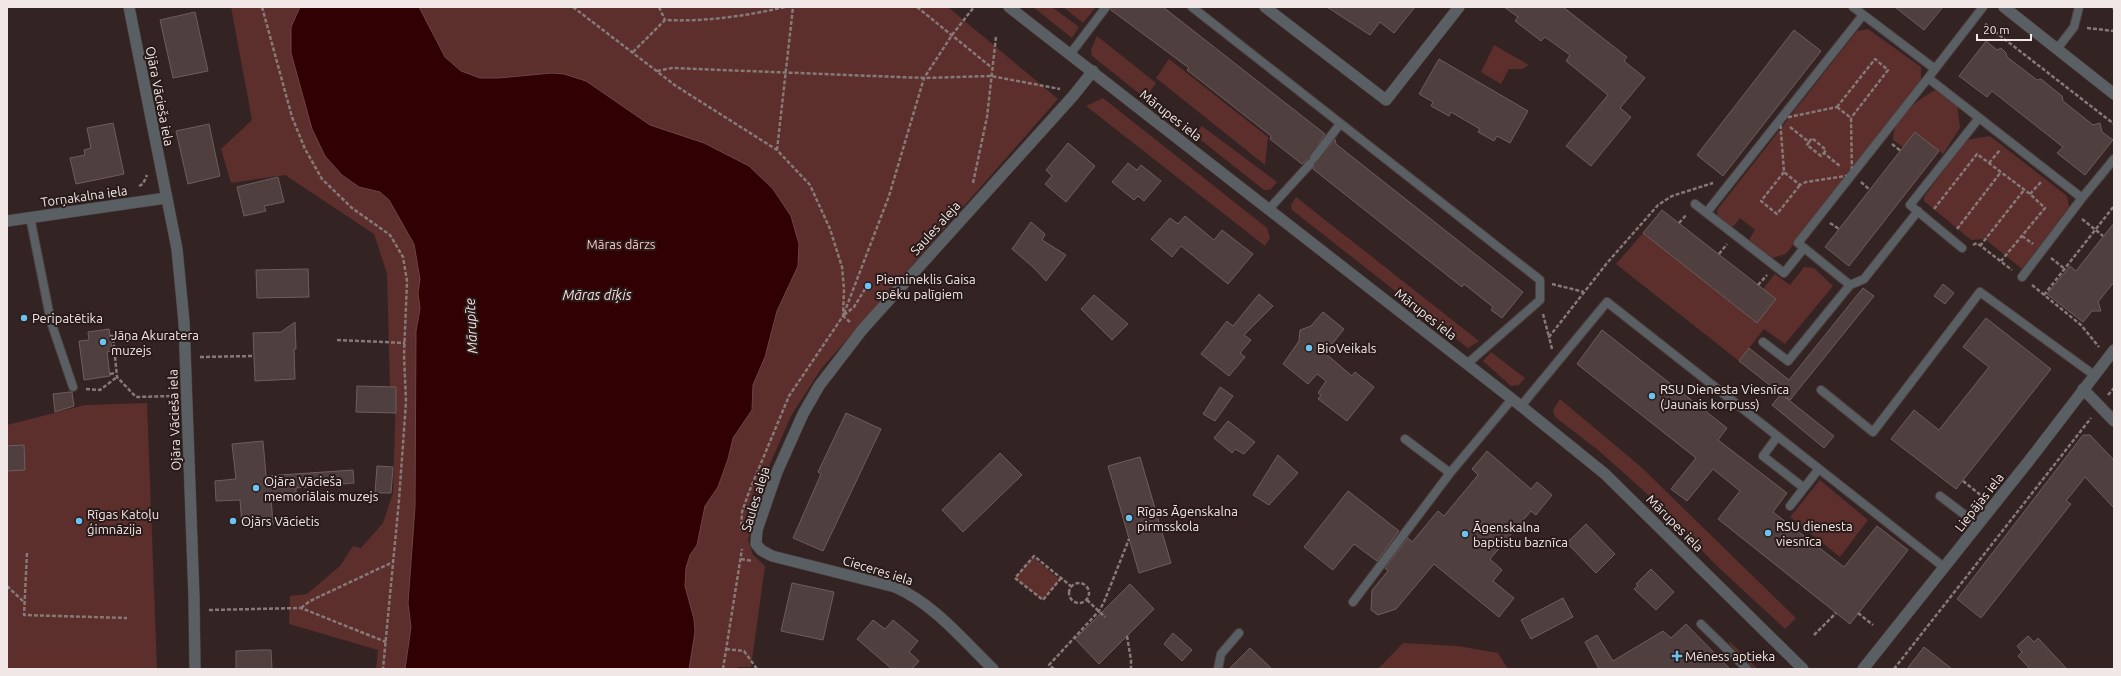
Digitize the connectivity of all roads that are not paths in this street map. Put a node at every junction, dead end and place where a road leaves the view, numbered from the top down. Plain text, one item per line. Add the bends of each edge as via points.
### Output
1 (129, 7) edge
2 (1009, 7) edge
3 (1106, 7) edge
4 (1192, 7) edge
5 (1265, 7) edge
6 (1459, 7) edge
7 (1854, 7) edge
8 (1984, 7) edge
9 (2004, 7) edge
10 (2079, 7) edge
11 (1863, 15) junction
12 (2057, 49) junction
13 (1071, 53) junction
14 (1935, 69) junction
15 (1093, 71) junction
16 (1928, 78) junction
17 (2114, 94) edge
18 (1979, 118) junction
19 (1340, 124) junction
20 (2114, 159) edge
21 (166, 198) junction
22 (2082, 198) junction
23 (1696, 204) dead end
24 (1268, 210) junction
25 (1918, 211) junction
26 (1707, 212) junction
27 (30, 217) junction
28 (7, 221) edge
29 (1804, 248) junction
30 (1962, 248) road end
31 (2022, 277) road end
32 (1850, 285) junction
33 (1763, 342) dead end
34 (2111, 354) edge
35 (1466, 364) junction
36 (2094, 375) junction
37 (72, 388) road end
38 (2083, 389) junction
39 (1821, 390) dead end
40 (1512, 399) junction
41 (1522, 406) junction
42 (2114, 421) edge
43 (1777, 437) junction
44 (1405, 439) dead end
45 (1818, 470) junction
46 (1450, 473) junction
47 (1804, 488) junction
48 (1940, 496) dead end
49 (1790, 506) dead end
50 (1978, 525) junction
51 (756, 544) joint
52 (1944, 568) junction
53 (1353, 602) dead end
54 (1701, 624) dead end
55 (1239, 633) dead end
56 (195, 669) edge
57 (993, 669) edge
58 (1218, 669) edge
59 (1748, 669) edge
60 (1803, 669) edge
61 (1863, 669) edge

1 - 21 street, Ojāra Vācieša iela
2 - 13 street, Mārupes iela
3 - 13 lane
4 - 19 lane
5 - 6 street via 1386,100
7 - 11 lane
8 - 14 lane
9 - 12 street
10 - 12 lane via 2074,28
11 - 14 lane
11 - 26 lane
12 - 17 street
13 - 15 street, Mārupes iela
14 - 16 lane
15 - 24 street, Mārupes iela
15 - 51 street, Saules aleja via 862,330 819,386 803,414 777,472 757,530
16 - 18 lane
16 - 29 lane via 1798,243
18 - 22 lane
18 - 25 lane via 1910,205
19 - 24 lane via 1312,161
19 - 35 lane via 1540,280 1540,300
20 - 22 lane
21 - 27 street, Torņakalna iela
21 - 56 street, Ojāra Vācieša iela via 177,249 184,322
22 - 31 lane
23 - 26 lane
24 - 35 street, Mārupes iela
25 - 30 lane
25 - 32 lane via 1864,279
26 - 29 lane via 1784,273
27 - 28 street, Torņakalna iela
27 - 37 lane via 51,322
29 - 32 lane
32 - 33 lane via 1788,361
34 - 36 street, Liepājas iela
35 - 40 street, Mārupes iela
36 - 38 street, Liepājas iela
36 - 39 lane via 1980,292 1873,432
38 - 42 street
38 - 50 street, Liepājas iela
40 - 41 street, Mārupes iela
40 - 46 lane
41 - 43 lane via 1607,302
41 - 60 street, Mārupes iela via 1605,474
43 - 45 lane
43 - 47 lane via 1763,456
44 - 46 lane
45 - 47 lane
45 - 52 lane via 1901,532
46 - 53 lane
47 - 49 lane
48 - 50 lane
50 - 52 street, Liepājas iela
51 - 57 street, Cieceres iela via 772,556 895,587 913,595 926,604
52 - 61 street, Liepājas iela
54 - 59 lane
55 - 58 lane via 1221,654

